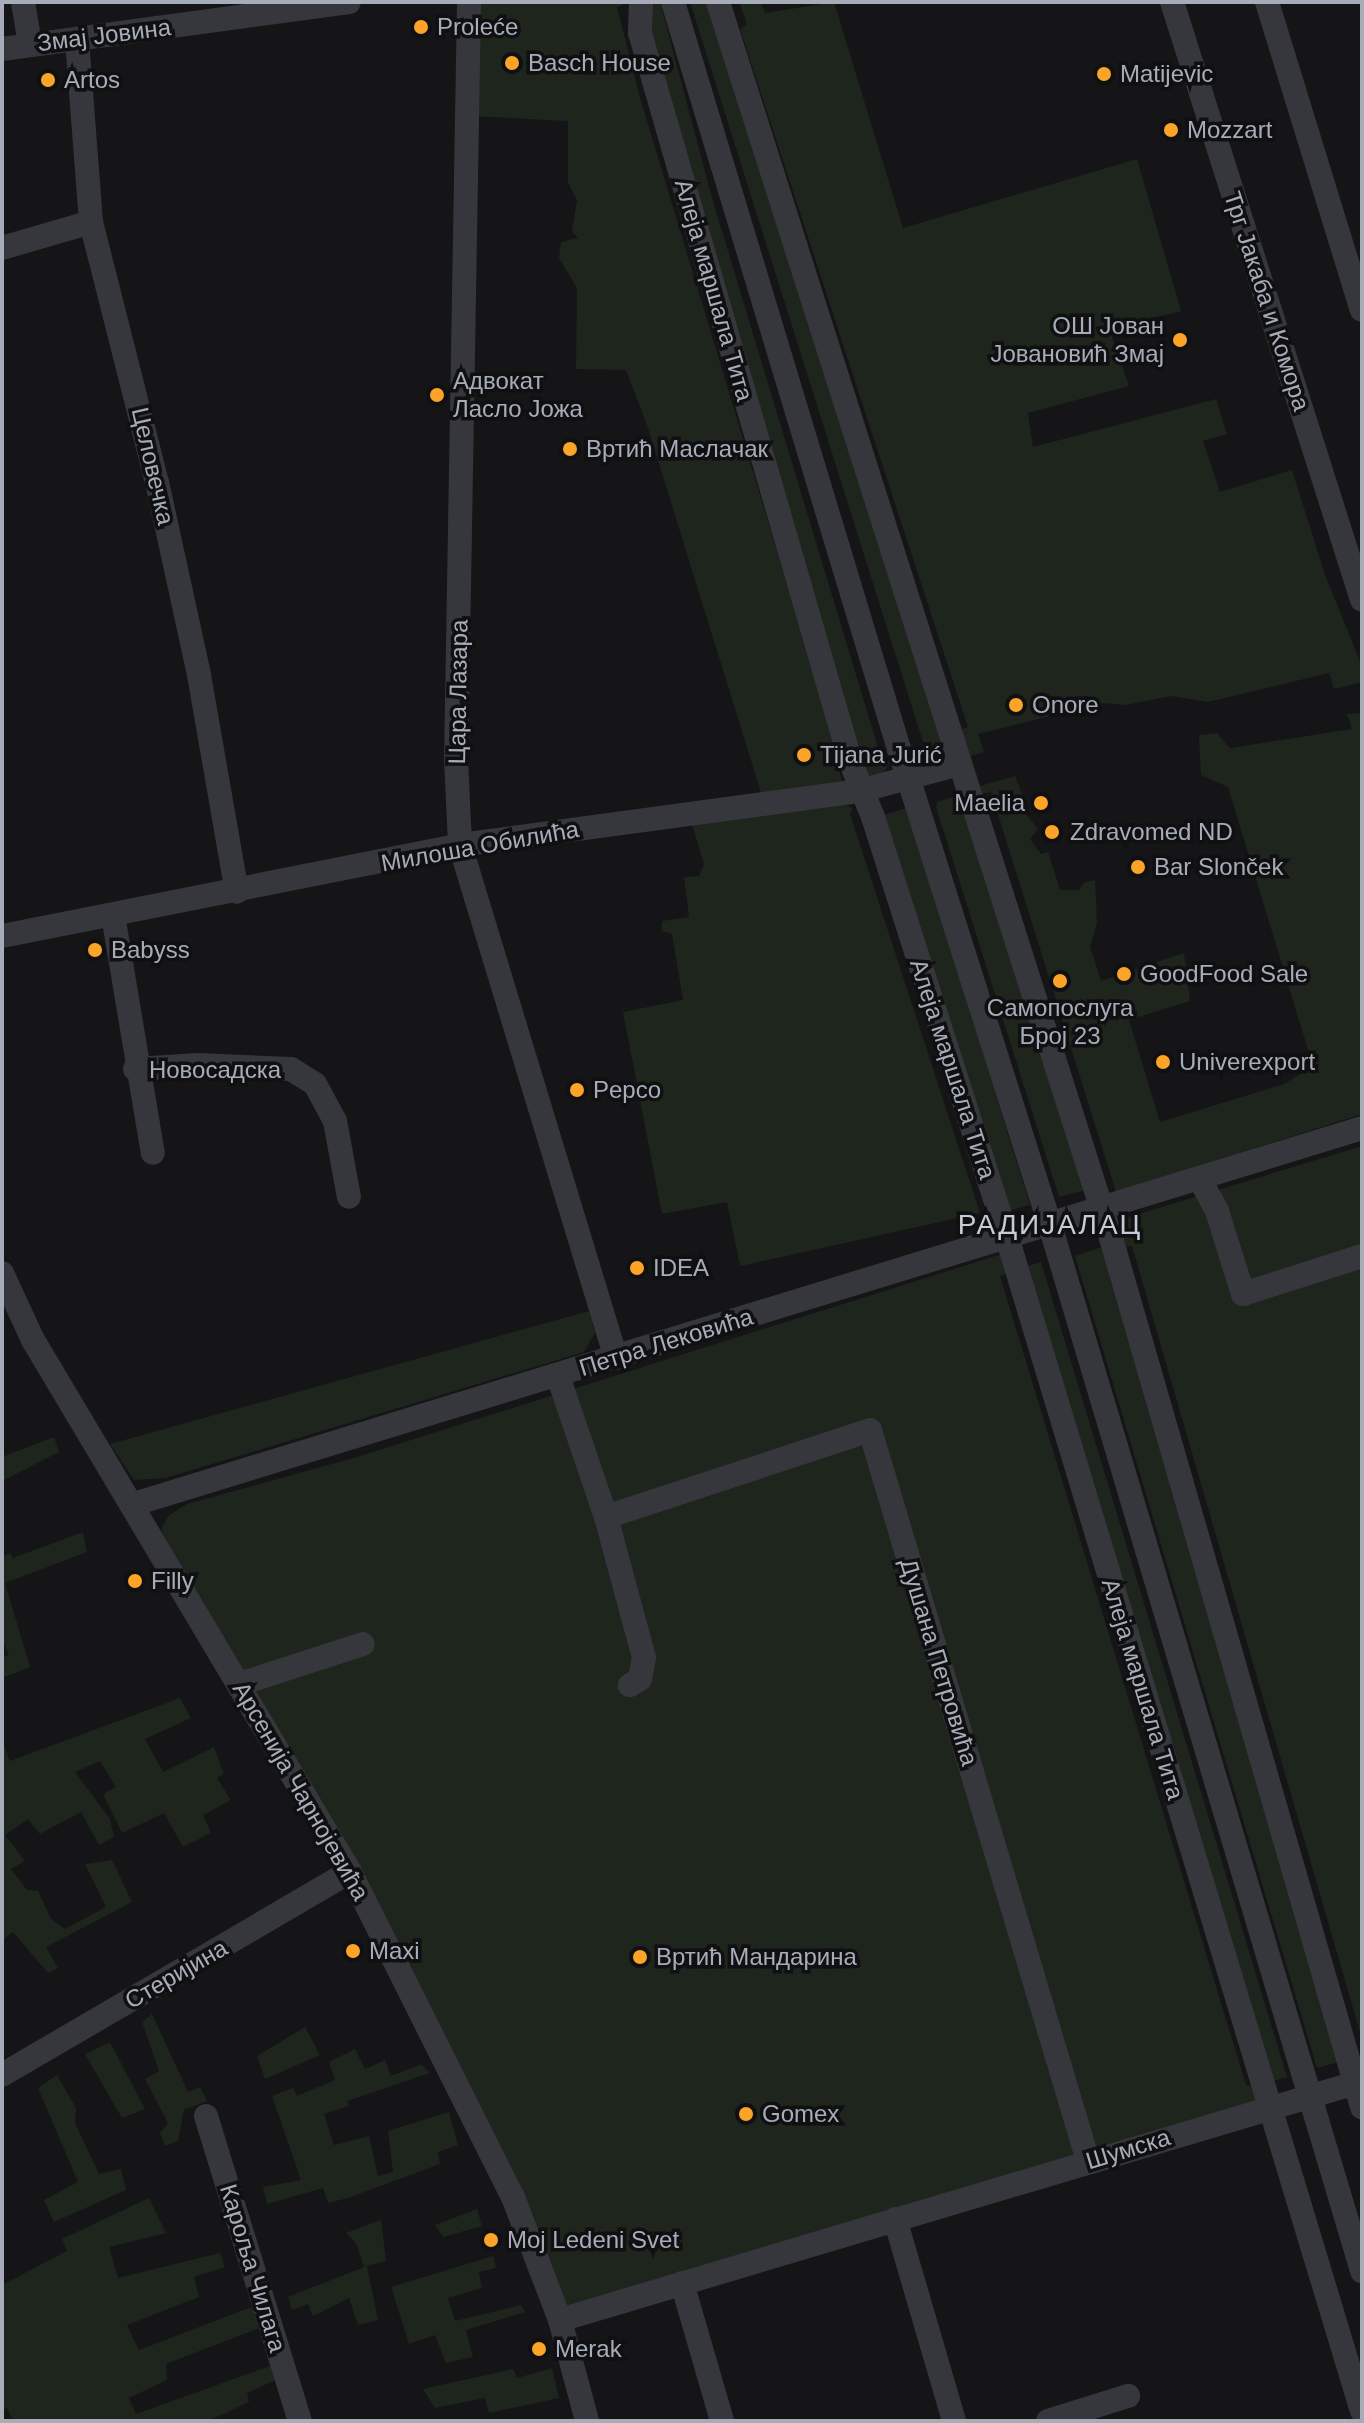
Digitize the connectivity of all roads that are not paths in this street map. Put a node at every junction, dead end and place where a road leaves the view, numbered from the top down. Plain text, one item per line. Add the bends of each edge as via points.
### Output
1 (23, 2) edge
2 (349, 2) edge
3 (469, 2) edge
4 (641, 2) edge
5 (673, 2) edge
6 (718, 2) edge
7 (1172, 2) edge
8 (1267, 2) edge
9 (77, 40) junction
10 (30, 44) junction
11 (2, 49) edge
12 (91, 222) junction
13 (2, 248) edge
14 (1362, 310) edge
15 (1362, 600) edge
16 (959, 764) junction
17 (911, 777) junction
18 (860, 791) junction
19 (460, 845) junction
20 (237, 892) junction
21 (113, 915) junction
22 (2, 936) edge
23 (135, 1069) junction
24 (1362, 1128) edge
25 (153, 1153) dead end
26 (1199, 1178) junction
27 (349, 1197) dead end
28 (1101, 1209) junction
29 (1050, 1225) junction
30 (1007, 1237) junction
31 (1362, 1256) edge
32 (2, 1273) edge
33 (616, 1358) junction
34 (558, 1376) junction
35 (134, 1504) junction
36 (606, 1517) junction
37 (363, 1644) dead end
38 (240, 1684) junction
39 (630, 1685) dead end
40 (350, 1872) junction
41 (2, 2075) edge
42 (1358, 2082) edge
43 (1308, 2097) junction
44 (1270, 2106) junction
45 (1362, 2107) edge
46 (206, 2116) dead end
47 (1088, 2161) junction
48 (895, 2219) junction
49 (1362, 2271) edge
50 (682, 2283) junction
51 (560, 2320) junction
52 (1128, 2396) dead end
53 (1362, 2411) edge
54 (300, 2421) edge
55 (587, 2421) edge
56 (722, 2421) edge
57 (954, 2421) edge
58 (1048, 2421) edge

1 - 10 street
2 - 9 street, Змај Јовина
3 - 19 street, Цара Лазара via 456,759
4 - 18 street, Алеја маршала Тита via 640,33
5 - 17 street, Алеја маршала Тита
6 - 16 street
7 - 15 street, Трг Јакаба и Комора
8 - 14 street
9 - 10 street, Змај Јовина
9 - 12 street, Целовечка
10 - 11 street, Змај Јовина
12 - 13 street
12 - 20 street, Целовечка via 157,482 199,675
16 - 17 street, Милоша Обилића
16 - 28 street
17 - 18 street, Милоша Обилића
17 - 29 street, Алеја маршала Тита
18 - 19 street, Милоша Обилића
18 - 30 street, Алеја маршала Тита via 873,817
19 - 20 street, Милоша Обилића
19 - 33 street, Цара Лазара
20 - 21 street, Милоша Обилића
21 - 22 street, Милоша Обилића
21 - 23 street, Новосадска
23 - 25 street, Новосадска
23 - 27 street, Новосадска via 252,1065 291,1069 303,1076 315,1084 335,1121
24 - 26 street, Петра Лековића
26 - 28 street, Петра Лековића
26 - 31 street via 1217,1211 1243,1294
28 - 29 street, Петра Лековића
28 - 42 street
29 - 30 street, Петра Лековића
29 - 43 street, Алеја маршала Тита
30 - 33 street, Петра Лековића
30 - 44 street, Алеја маршала Тита
32 - 35 street, Арсенија Чарнојевића via 33,1340
33 - 34 street, Петра Лековића
34 - 35 street, Петра Лековића
34 - 36 street
35 - 38 street, Арсенија Чарнојевића
36 - 39 street via 644,1658 640,1679
36 - 47 street, Душана Петровића via 870,1430
37 - 38 street
38 - 40 street, Арсенија Чарнојевића
40 - 41 street, Стеријина
40 - 51 street, Арсенија Чарнојевића via 513,2197
42 - 43 street, Шумска
42 - 45 street
43 - 44 street, Шумска
43 - 49 street, Алеја маршала Тита
44 - 47 street, Шумска
44 - 53 street, Алеја маршала Тита
46 - 54 street, Кароља Чилага
47 - 48 street, Шумска
48 - 50 street, Шумска
48 - 57 street
50 - 51 street, Шумска
50 - 56 street
51 - 55 street, Арсенија Чарнојевића
52 - 58 street

